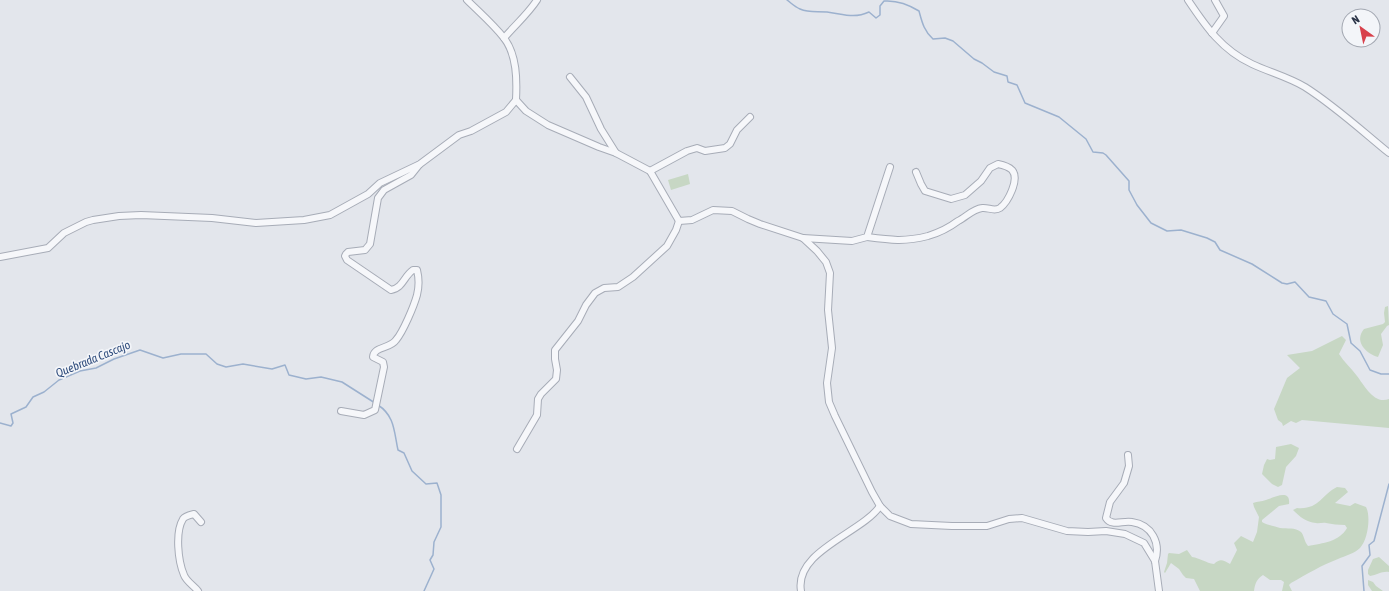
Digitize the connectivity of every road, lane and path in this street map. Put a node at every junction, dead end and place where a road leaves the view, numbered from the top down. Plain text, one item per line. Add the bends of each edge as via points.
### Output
1 (467, 0) edge
2 (537, 0) edge
3 (1188, 0) edge
4 (1215, 0) edge
5 (1212, 33) junction
6 (504, 38) junction
7 (570, 76) dead end
8 (516, 100) junction
9 (750, 118) dead end
10 (616, 153) junction
11 (1389, 153) edge
12 (420, 164) junction
13 (890, 167) dead end
14 (650, 171) junction
15 (916, 172) dead end
16 (679, 221) junction
17 (867, 237) junction
18 (803, 238) junction
19 (0, 256) edge
20 (341, 411) dead end
21 (516, 449) dead end
22 (1128, 455) dead end
23 (880, 506) junction
24 (200, 522) dead end
25 (1155, 561) junction
26 (198, 591) edge
27 (801, 591) edge
28 (1159, 591) edge

1 - 6 street
2 - 6 street via 529,13
3 - 5 street
4 - 5 street via 1224,16
5 - 11 street via 1227,49 1252,64 1304,87
6 - 8 street via 512,53 517,77
7 - 10 street via 586,97
8 - 10 street via 526,111 548,125
8 - 12 street via 506,112 459,135
9 - 14 street via 737,130 725,148 706,151 697,148 687,151
10 - 14 street
12 - 19 street via 380,183 368,194 330,215 304,220 256,223 212,218 119,216 86,222 64,234 51,247
12 - 20 street via 411,175 384,190 378,198 370,244 365,250 348,252 345,256 347,260 391,290 400,286 413,270 417,270 419,278 417,294 396,341 373,353 373,357 383,362 384,367 375,410 364,415
13 - 17 street
14 - 16 street
15 - 17 street via 925,191 951,199 965,195 981,181 990,168 998,164 1007,166 1013,171 1015,178 1011,192 995,210 983,208 973,211 929,236 899,241
16 - 18 street via 692,220 712,210 732,211 754,222
16 - 21 street via 667,246 634,277 618,287 604,288 595,293 586,305 578,321 555,350 556,379 538,399 537,415
17 - 18 street via 852,241
18 - 23 street via 826,262 830,273 828,310 832,348 827,383 829,402
22 - 25 street via 1126,477 1110,502 1106,518 1109,522 1137,523 1151,532 1158,546
23 - 25 street via 890,516 911,524 987,526 1022,518 1067,531 1120,533 1144,543
23 - 27 street via 874,514 814,557 802,578
24 - 26 street via 194,514 183,519 178,545 179,562 184,577
25 - 28 street

